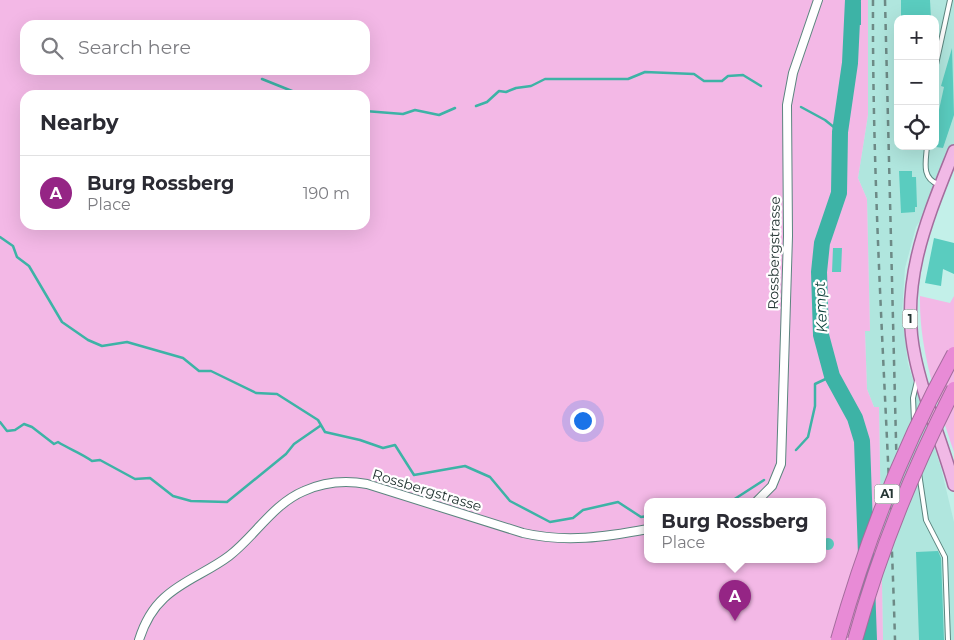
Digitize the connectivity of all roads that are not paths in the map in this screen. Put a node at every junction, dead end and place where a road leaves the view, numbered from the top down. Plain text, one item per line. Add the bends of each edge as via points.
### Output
1 (818, 0) edge
2 (950, 0) edge
3 (937, 60) edge
4 (927, 150) edge
5 (954, 151) edge
6 (941, 185) junction
7 (954, 354) edge
8 (919, 374) junction
9 (954, 389) edge
10 (916, 445) dead end
11 (917, 454) dead end
12 (954, 485) edge
13 (760, 498) edge
14 (644, 530) edge
15 (139, 640) edge
16 (838, 640) edge
17 (855, 640) edge
18 (948, 640) edge

1 - 13 street, Rossbergstrasse via 793,73 787,105 788,236 781,464 772,486
2 - 3 lane
4 - 6 lane via 928,176
5 - 6 main road, 1
6 - 8 main road, 1 via 922,234 911,288 911,334
7 - 16 highway, A1, bridge via 890,486 865,552
8 - 10 lane via 913,403
8 - 12 main road, 1
9 - 17 highway, A1, bridge via 894,521
11 - 18 lane via 924,516 945,557
14 - 15 street, Rossbergstrasse via 585,539 549,538 367,484 344,481 319,485 285,502 231,554 170,593 155,608

